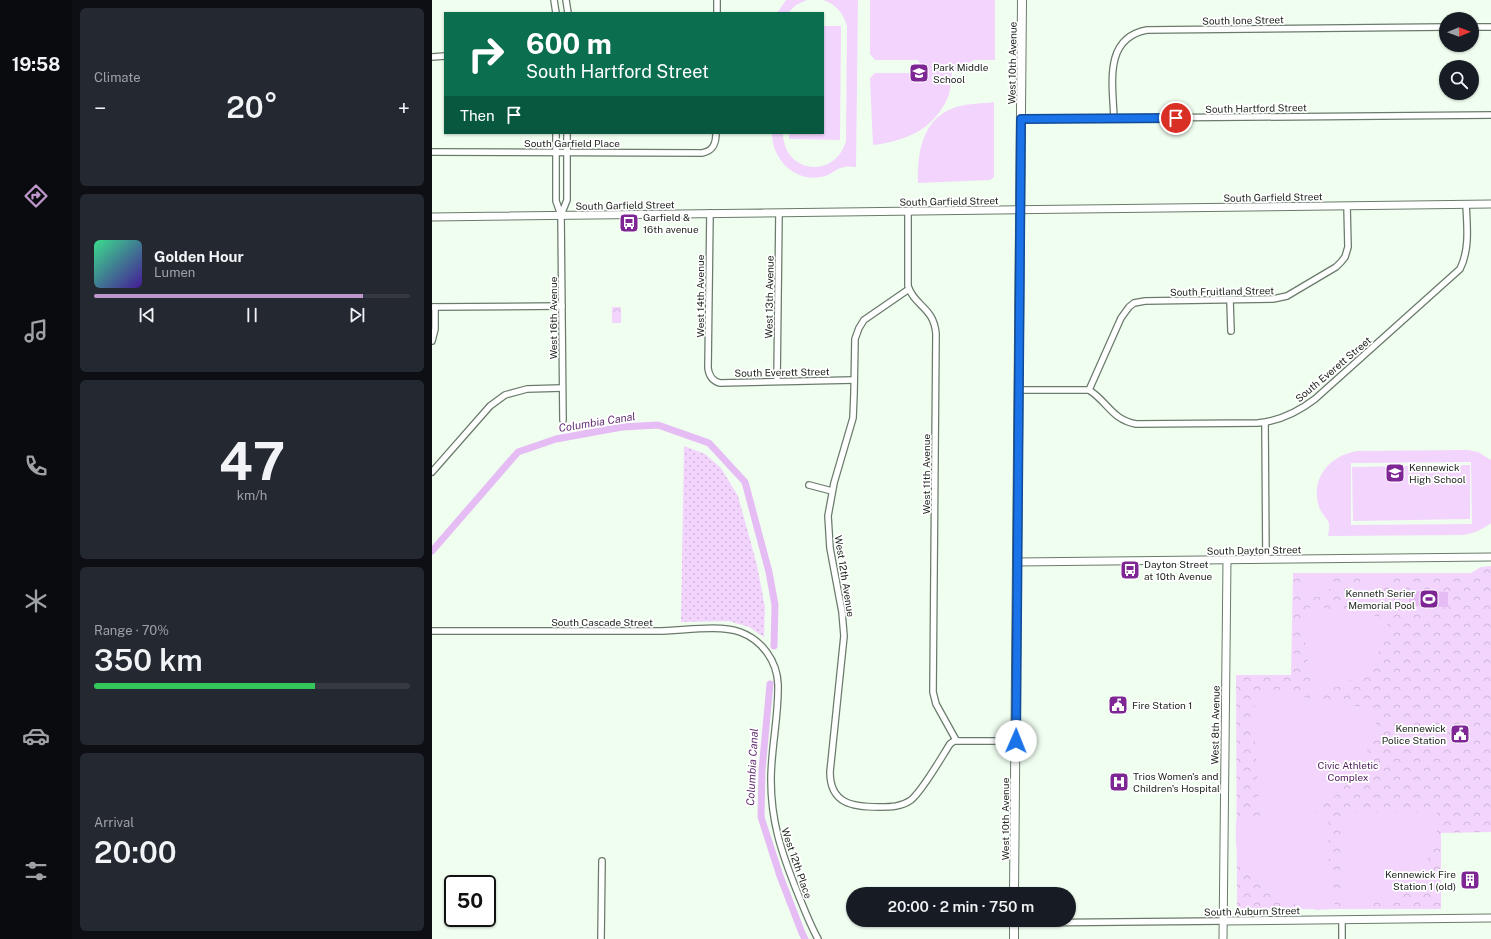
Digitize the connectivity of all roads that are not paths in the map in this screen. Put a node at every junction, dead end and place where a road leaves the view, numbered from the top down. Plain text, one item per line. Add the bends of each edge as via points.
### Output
1 (554, 0) edge
2 (566, 0) edge
3 (717, 0) edge
4 (1022, 0) edge
5 (556, 12) edge
6 (568, 12) edge
7 (717, 12) edge
8 (1439, 27) edge
9 (1479, 27) edge
10 (1491, 27) edge
11 (444, 56) edge
12 (432, 57) edge
13 (1491, 115) edge
14 (1021, 119) junction
15 (1114, 119) junction
16 (556, 134) edge
17 (567, 134) edge
18 (716, 134) edge
19 (432, 152) edge
20 (556, 152) junction
21 (567, 152) junction
22 (1466, 204) junction
23 (1491, 204) edge
24 (1347, 206) junction
25 (1020, 210) junction
26 (908, 211) junction
27 (779, 212) junction
28 (710, 213) junction
29 (561, 216) junction
30 (432, 217) edge
31 (909, 289) junction
32 (1230, 300) junction
33 (562, 306) junction
34 (434, 307) edge
35 (1231, 330) dead end
36 (432, 341) edge
37 (711, 378) joint
38 (854, 380) junction
39 (777, 381) junction
40 (562, 388) junction
41 (1019, 390) junction
42 (1089, 390) junction
43 (563, 420) dead end
44 (1265, 423) junction
45 (432, 472) edge
46 (810, 485) dead end
47 (832, 491) junction
48 (1491, 557) edge
49 (1266, 559) junction
50 (1227, 560) junction
51 (1017, 562) junction
52 (432, 631) edge
53 (765, 650) joint
54 (956, 740) junction
55 (1016, 741) junction
56 (602, 860) dead end
57 (1014, 887) edge
58 (1491, 918) edge
59 (1342, 920) junction
60 (1076, 921) edge
61 (1224, 921) junction
62 (1014, 927) edge
63 (601, 939) edge
64 (818, 939) edge
65 (1014, 939) edge
66 (1223, 939) edge
67 (1342, 939) edge

1 - 5 street
2 - 6 street
3 - 7 street
4 - 14 main road, West 10th Avenue
8 - 15 street, South Ione Street via 1147,30 1134,34 1121,45 1114,59
9 - 10 street
11 - 12 street
13 - 15 street, South Hartford Street
14 - 15 street, South Hartford Street
14 - 25 main road, West 10th Avenue
16 - 20 street
17 - 21 street
18 - 21 street, South Garfield Place via 711,149 702,153
19 - 20 street, South Garfield Place
20 - 21 street, South Garfield Place
20 - 29 street via 556,201
21 - 29 street via 567,200
22 - 23 street, South Garfield Street
22 - 24 street, South Garfield Street
22 - 44 street, South Everett Street via 1466,254 1460,269 1315,399 1289,415
24 - 25 street, South Garfield Street
24 - 32 street, South Fruitland Street via 1347,252 1342,262 1288,296
25 - 26 street, South Garfield Street
25 - 41 main road, West 10th Avenue
26 - 27 street, South Garfield Street
26 - 31 street
27 - 28 street, South Garfield Street
27 - 39 street, West 13th Avenue
28 - 29 street, South Garfield Street
28 - 37 street, West 14th Avenue via 708,368
29 - 30 street, South Garfield Street
29 - 33 street, West 16th Avenue
31 - 38 street, West 12th Avenue via 861,324 855,339
31 - 54 street, West 11th Avenue via 930,314 936,328 933,692 936,704
32 - 35 street
32 - 42 street, South Fruitland Street via 1134,303 1121,318
33 - 34 street
33 - 40 street, West 16th Avenue
34 - 36 street via 435,329
37 - 39 street, South Everett Street via 716,382
38 - 39 street, South Everett Street
38 - 47 street, West 12th Avenue via 853,418
40 - 43 street, West 16th Avenue
40 - 45 street via 527,389 505,395 490,406
41 - 42 street
41 - 51 main road, West 10th Avenue
42 - 44 street, South Everett Street via 1118,418 1136,424
44 - 49 street
46 - 47 street
47 - 54 street, West 12th Avenue via 829,538 844,636 830,772 831,785 838,796 849,804 862,807 905,803 920,791 950,744
48 - 49 street, South Dayton Street
49 - 50 street, South Dayton Street
50 - 51 street, South Dayton Street
50 - 61 street, West 8th Avenue
51 - 55 main road, West 10th Avenue
52 - 53 street, South Cascade Street via 719,629 741,633
53 - 64 street, West 12th Place via 774,666 778,685 771,779 773,819 785,860 807,918
54 - 55 street
55 - 57 main road, West 10th Avenue
56 - 63 street
58 - 59 street, South Auburn Street
59 - 61 street, South Auburn Street
59 - 67 street
60 - 61 street, South Auburn Street
61 - 66 street, West 8th Avenue
62 - 65 main road

